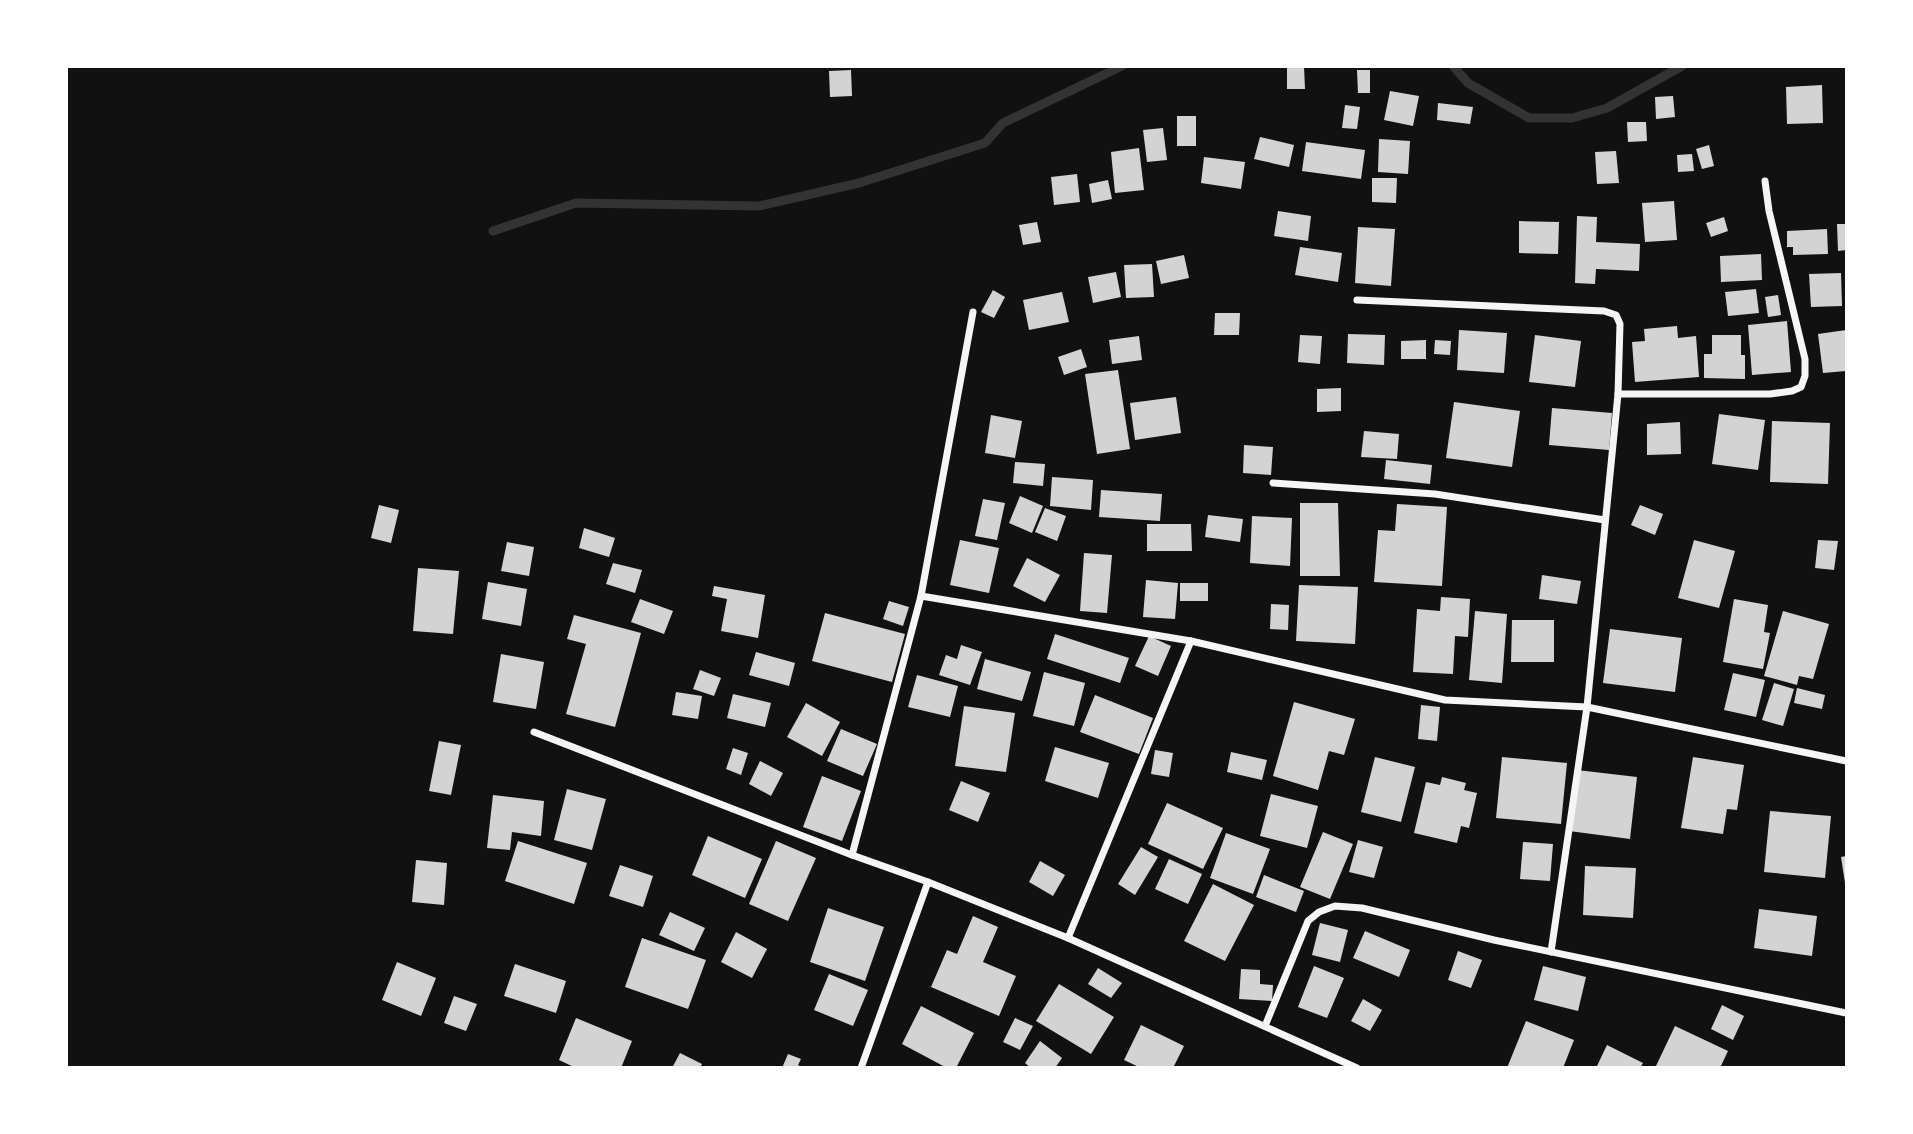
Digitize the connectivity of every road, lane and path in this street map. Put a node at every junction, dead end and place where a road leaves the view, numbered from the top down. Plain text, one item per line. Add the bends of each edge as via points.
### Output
1 (1765, 181) dead end
2 (1357, 300) dead end
3 (973, 312) dead end
4 (1618, 394) junction
5 (1273, 483) dead end
6 (1605, 520) junction
7 (921, 596) junction
8 (1191, 641) junction
9 (1587, 707) junction
10 (534, 732) dead end
11 (1846, 761) edge
12 (852, 855) junction
13 (928, 881) junction
14 (1068, 938) junction
15 (1551, 952) junction
16 (1846, 1013) edge
17 (1265, 1027) junction
18 (1339, 1064) edge
19 (861, 1068) edge
20 (1357, 1068) edge

1 - 4 street via 1805,359 1801,387 1770,394
2 - 4 street via 1581,309 1616,315 1620,324
3 - 7 street
4 - 6 street
5 - 6 street via 1435,494
6 - 9 street
7 - 8 street
7 - 12 street
8 - 9 street via 1445,700
8 - 14 street
9 - 11 street
9 - 15 street
10 - 12 street
12 - 13 street
13 - 14 street
13 - 19 street
14 - 17 street
15 - 16 street
15 - 17 street via 1362,908 1335,906 1308,921
17 - 18 street
18 - 20 street

